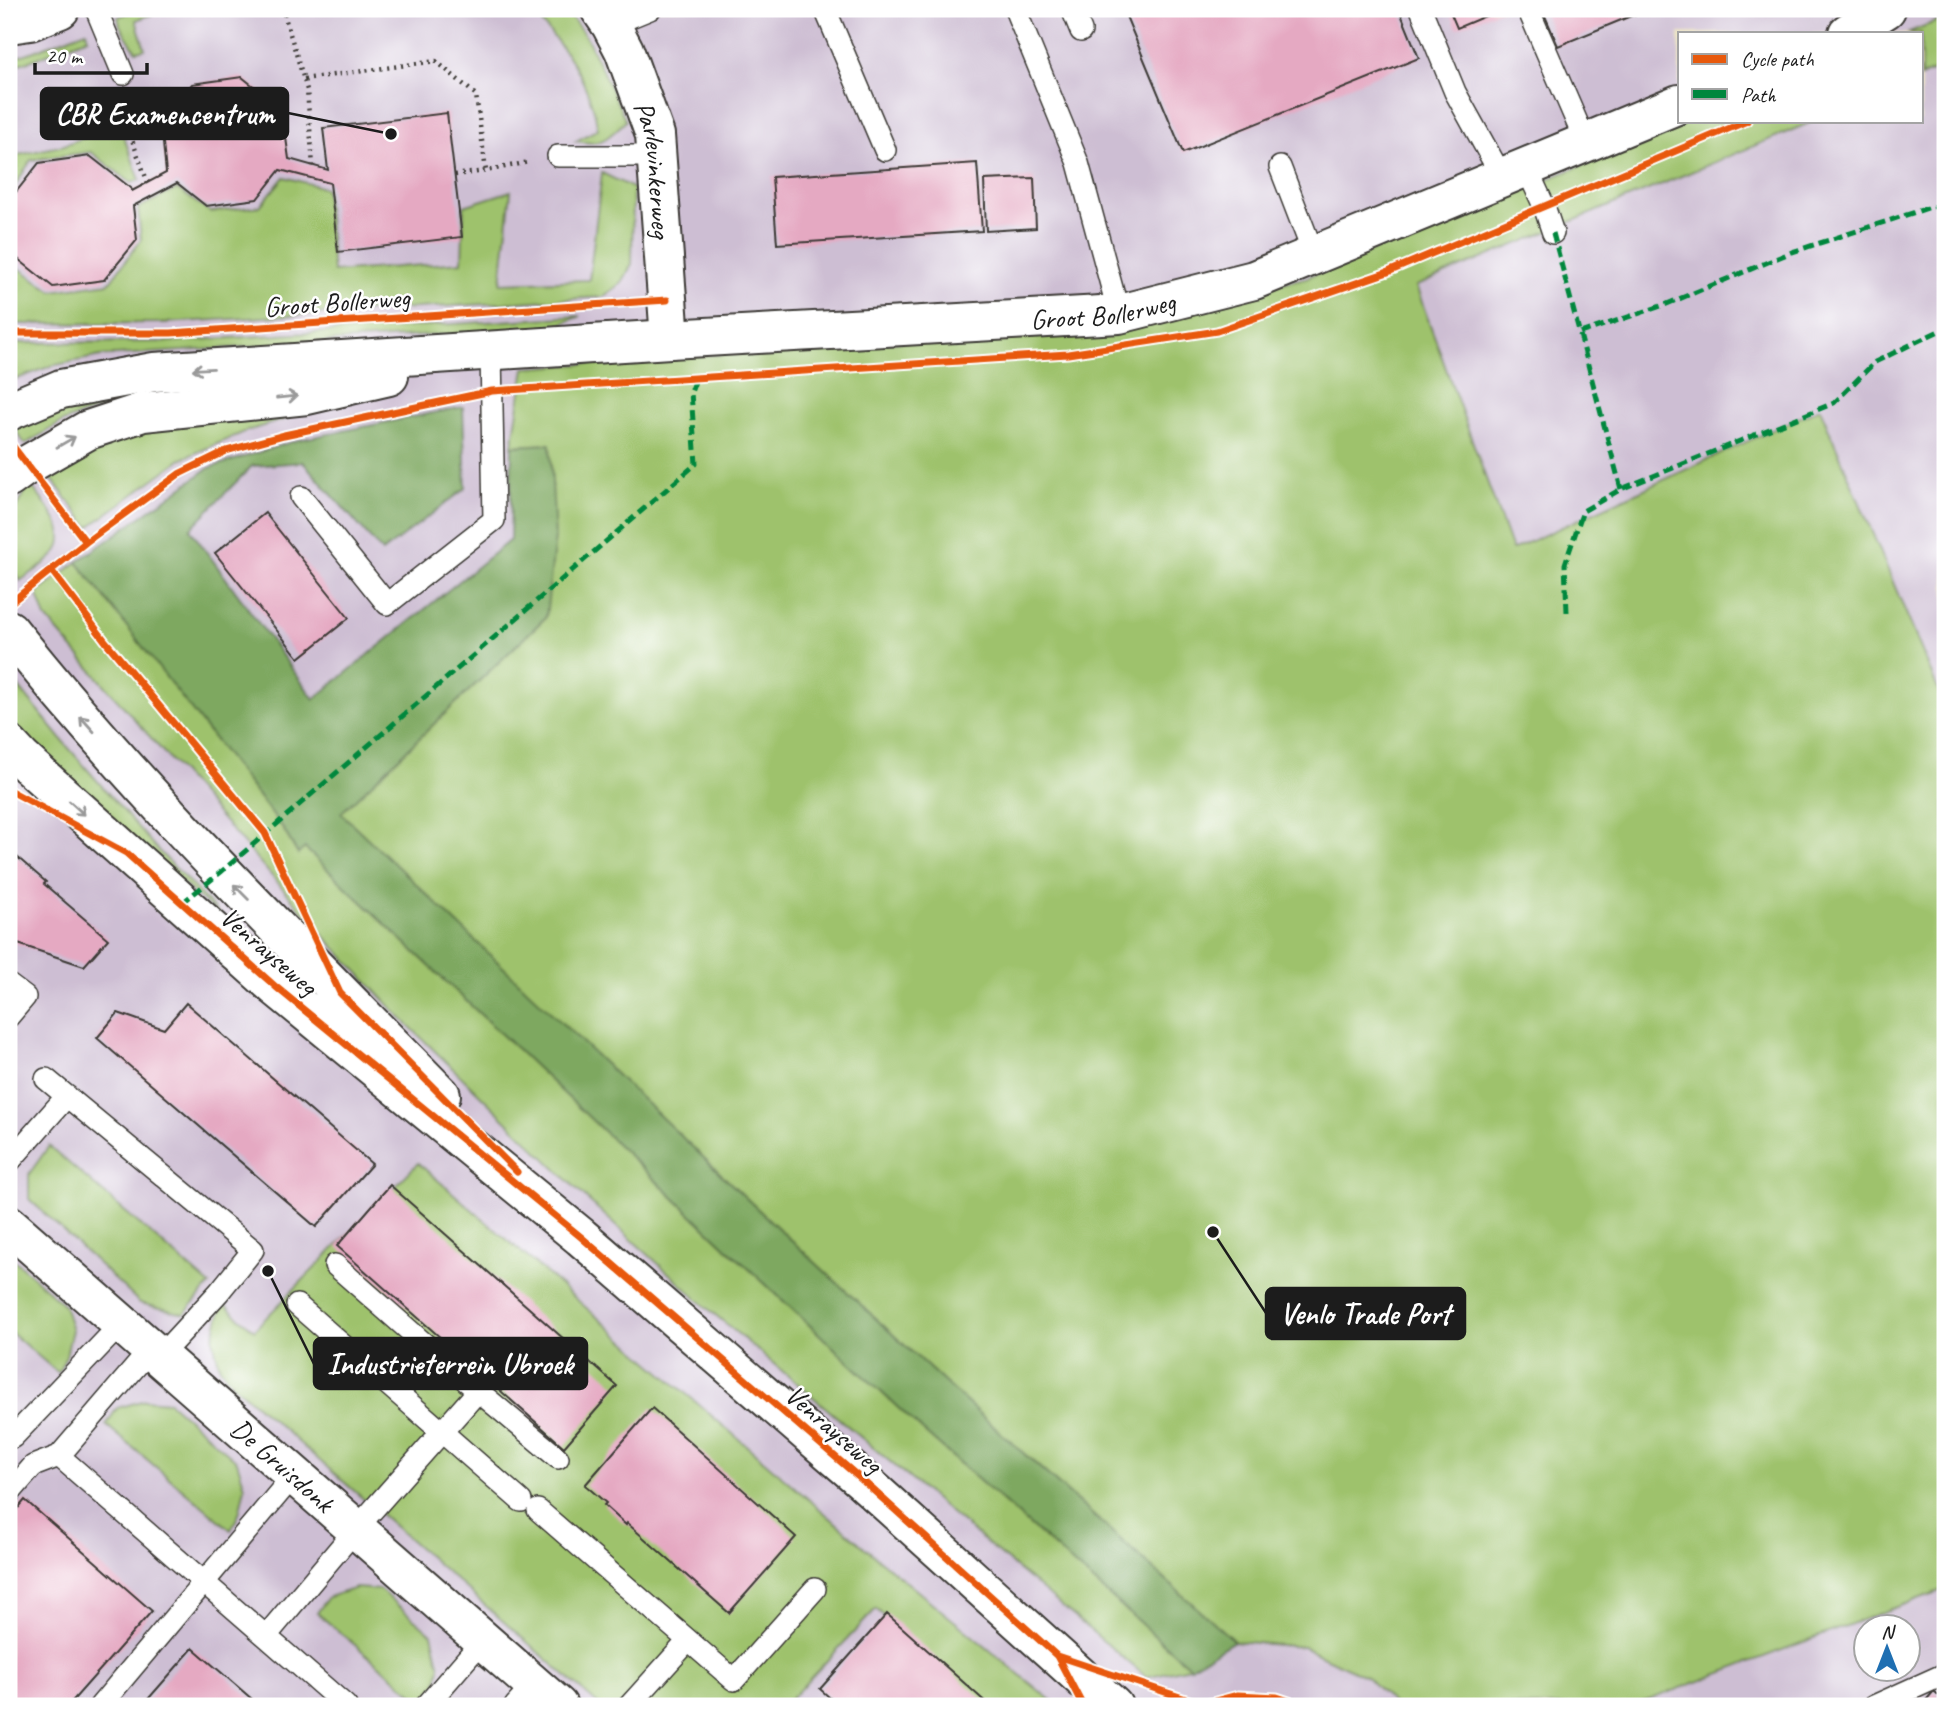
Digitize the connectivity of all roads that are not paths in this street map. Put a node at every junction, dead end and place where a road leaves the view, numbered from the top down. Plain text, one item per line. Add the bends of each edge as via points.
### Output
1 (60, 9) edge
2 (96, 9) edge
3 (650, 9) edge
4 (825, 9) edge
5 (1015, 9) edge
6 (1072, 9) edge
7 (1421, 9) edge
8 (1528, 9) edge
9 (1886, 9) edge
10 (605, 17) edge
11 (9, 24) edge
12 (1082, 31) dead end
13 (1850, 32) edge
14 (119, 83) road end
15 (1678, 104) edge
16 (1586, 143) junction
17 (885, 150) dead end
18 (558, 156) road end
19 (657, 156) junction
20 (1280, 167) dead end
21 (1514, 172) junction
22 (1553, 233) dead end
23 (1314, 255) junction
24 (1119, 314) junction
25 (670, 339) junction
26 (491, 351) junction
27 (9, 411) edge
28 (9, 478) edge
29 (301, 498) dead end
30 (9, 630) edge
31 (9, 745) edge
32 (9, 985) edge
33 (9, 1016) edge
34 (46, 1079) dead end
35 (68, 1096) junction
36 (9, 1162) edge
37 (9, 1225) edge
38 (581, 1237) junction
39 (335, 1265) dead end
40 (297, 1304) dead end
41 (122, 1323) junction
42 (155, 1353) junction
43 (478, 1391) junction
44 (442, 1432) junction
45 (10, 1443) edge
46 (58, 1456) junction
47 (558, 1458) dead end
48 (295, 1475) junction
49 (9, 1494) edge
50 (356, 1529) junction
51 (204, 1583) junction
52 (816, 1590) dead end
53 (266, 1636) junction
54 (482, 1640) junction
55 (688, 1640) junction
56 (1945, 1674) edge
57 (536, 1699) edge
58 (100, 1706) edge
59 (346, 1706) edge
60 (426, 1706) edge
61 (629, 1706) edge
62 (1113, 1706) edge
63 (1874, 1706) edge

1 - 11 street
2 - 14 lane
3 - 10 lane
4 - 17 lane
5 - 24 lane via 1078,163
6 - 12 lane
7 - 21 lane via 1455,92
8 - 16 lane
9 - 13 street
10 - 19 street, Parlevinkerweg via 624,50 655,135
15 - 16 street, Groot Bollerweg
16 - 21 street, Groot Bollerweg
18 - 19 lane
19 - 25 street, Parlevinkerweg
20 - 23 lane
21 - 22 lane via 1544,206
21 - 23 street, Groot Bollerweg
23 - 24 street, Groot Bollerweg via 1254,280
24 - 25 street, Groot Bollerweg
25 - 26 street, Groot Bollerweg
26 -> 27 street, Groot Bollerweg via 154,372 61,388
28 -> 26 street, Groot Bollerweg via 88,430 143,412 307,395
26 - 29 lane via 494,520 387,604
38 -> 30 street, Venrayseweg via 221,872 82,720
31 -> 38 street, Venrayseweg via 276,987
32 - 33 lane via 25,997
34 - 35 lane
35 - 36 lane
35 - 42 lane via 253,1250 219,1292
37 - 41 street, De Gruisdonk
38 - 62 street, Venrayseweg via 862,1480
39 - 43 lane
40 - 44 lane
41 - 42 street, De Gruisdonk
41 - 45 lane
42 - 46 lane
42 - 48 street, De Gruisdonk
43 - 44 lane
43 - 47 lane
44 - 50 lane
44 - 55 lane
46 - 49 lane via 33,1466
46 - 51 lane
48 - 50 street, De Gruisdonk
48 - 51 lane
50 - 53 lane
50 - 54 street, De Gruisdonk
51 - 53 lane
51 - 58 lane
52 - 55 lane via 734,1680
53 - 59 lane
54 - 57 street, De Gruisdonk
54 - 60 lane
55 - 61 lane
56 - 63 lane

